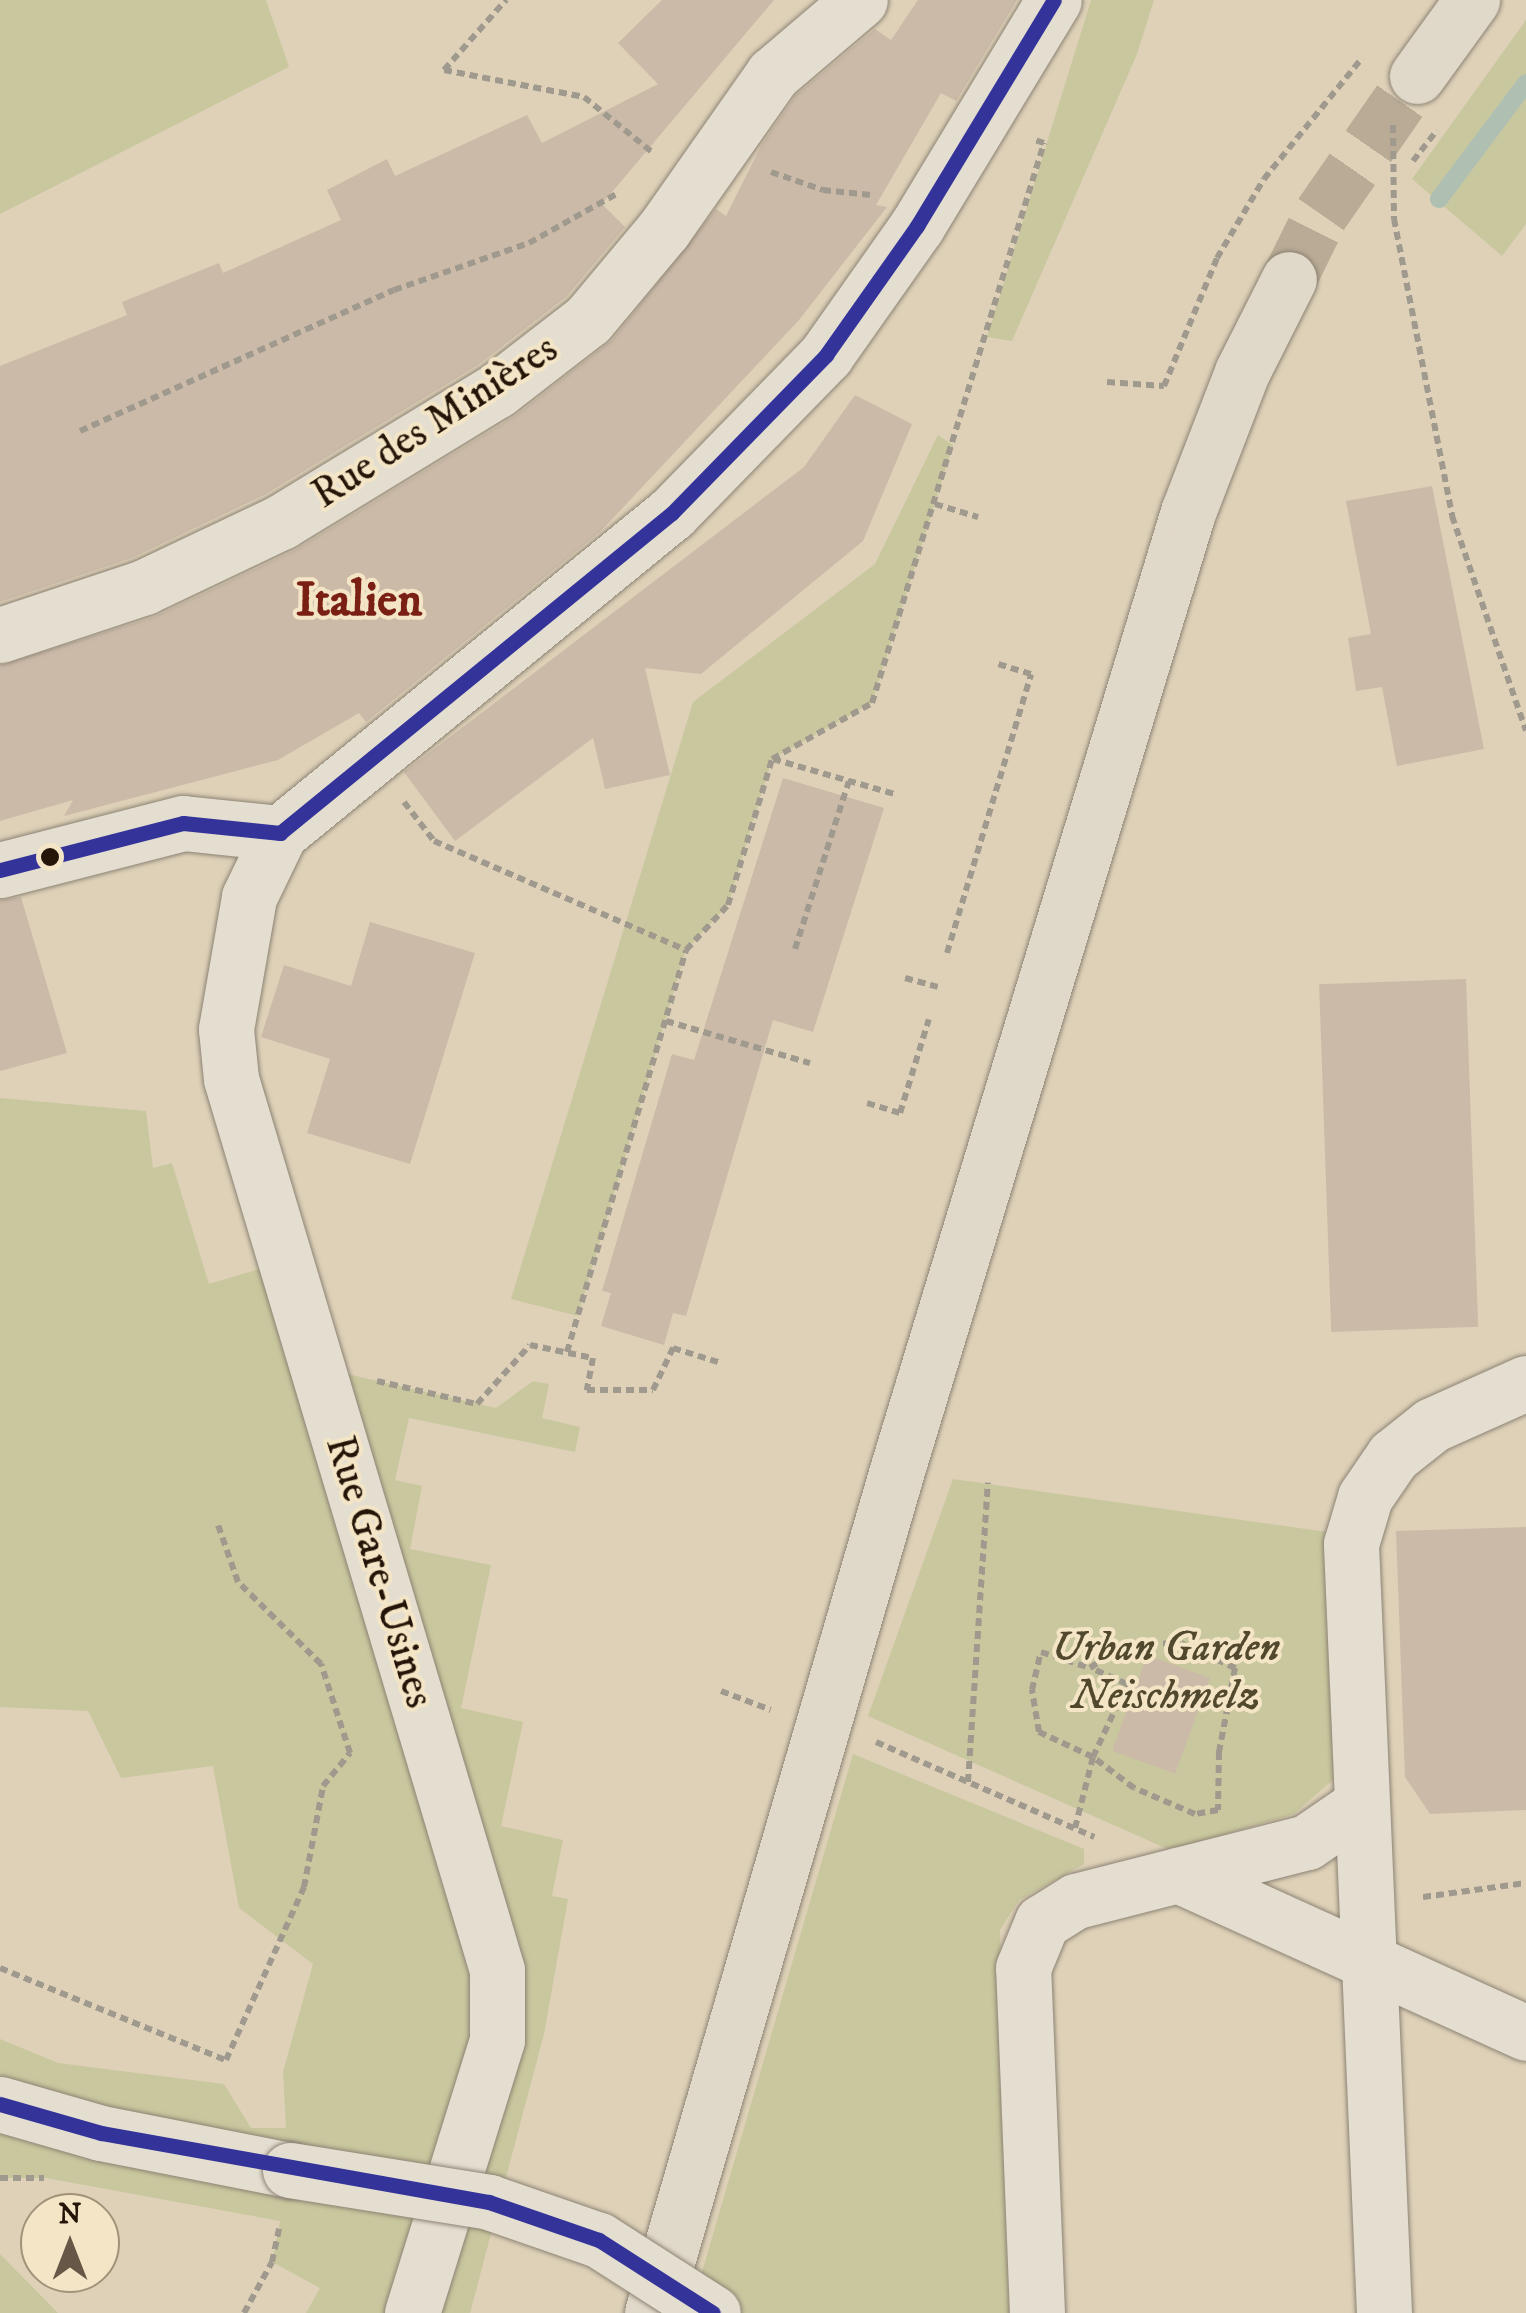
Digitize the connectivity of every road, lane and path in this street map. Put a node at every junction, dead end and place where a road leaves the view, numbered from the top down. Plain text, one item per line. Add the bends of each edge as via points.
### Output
1 (506, 0) edge
2 (860, 0) edge
3 (1054, 0) edge
4 (1472, 0) edge
5 (1374, 42) dead end
6 (1405, 98) joint
7 (1022, 154) dead end
8 (693, 159) junction
9 (633, 184) dead end
10 (917, 226) junction
11 (1288, 279) tunnel mouth
12 (1107, 382) dead end
13 (80, 431) dead end
14 (934, 504) junction
15 (978, 517) dead end
16 (0, 635) edge
17 (1000, 664) dead end
18 (1526, 730) edge
19 (369, 758) junction
20 (772, 759) junction
21 (848, 782) junction
22 (894, 794) dead end
23 (280, 832) junction
24 (0, 870) edge
25 (795, 949) dead end
26 (686, 950) junction
27 (947, 954) dead end
28 (905, 978) dead end
29 (938, 987) dead end
30 (928, 1020) dead end
31 (666, 1021) junction
32 (810, 1063) dead end
33 (867, 1103) dead end
34 (568, 1352) junction
35 (721, 1362) dead end
36 (317, 1367) junction
37 (1526, 1383) edge
38 (988, 1482) dead end
39 (216, 1522) dead end
40 (1090, 1668) junction
41 (859, 1734) dead end
42 (1094, 1757) junction
43 (968, 1782) junction
44 (1361, 1805) junction
45 (1074, 1828) junction
46 (1178, 1875) junction
47 (1526, 1883) edge
48 (1366, 1905) junction
49 (1369, 1960) junction
50 (0, 1968) edge
51 (1526, 2033) edge
52 (0, 2104) edge
53 (290, 2170) junction
54 (0, 2178) edge
55 (46, 2178) dead end
56 (244, 2313) edge
57 (412, 2313) edge
58 (652, 2313) edge
59 (713, 2313) edge
60 (1037, 2313) edge
61 (1384, 2313) edge

1 - 8 path via 444,70 584,97
2 - 8 street, Rue des Minières via 773,74
3 - 10 street, Rue Gare-Usines
4 - 6 main road
5 - 12 path via 1264,179 1217,258 1164,386
6 - 18 path via 1394,219 1444,480
7 - 14 path via 1030,138 1044,144
8 - 10 path via 823,190 880,196
8 - 16 street, Rue des Minières via 588,320 496,391 281,522 144,587
9 - 13 path via 528,243 394,290
10 - 19 street, Rue Gare-Usines via 826,354 672,513
11 - 58 main road via 1242,372 1182,531 898,1467
14 - 15 path
14 - 20 path via 872,703
17 - 27 path via 1031,674
19 - 23 street, Rue Gare-Usines
19 - 26 path via 434,841
20 - 21 path
20 - 26 path via 728,905
21 - 22 path
21 - 25 path
23 - 24 street via 182,823
23 - 36 street, Rue Gare-Usines via 249,897 226,1029 231,1079
26 - 31 path
28 - 29 path
30 - 33 path via 900,1114
31 - 32 path
31 - 34 path
34 - 35 path via 594,1358 587,1390 653,1390 673,1348
34 - 36 path via 530,1345 477,1404
36 - 57 street, Rue Gare-Usines via 497,1970 497,2040
37 - 44 street via 1432,1425 1393,1456 1366,1496 1351,1544
38 - 43 path
39 - 50 path via 238,1582 321,1664 350,1753 322,1786 304,1887 226,2060
40 - 42 path via 1127,1684
40 - 42 path via 1041,1652 1032,1690 1039,1732
40 - 42 path via 1124,1645 1181,1644 1234,1668 1218,1810 1195,1814
41 - 43 path
42 - 45 path
43 - 45 path
44 - 46 street via 1307,1842
44 - 48 street
45 - 46 path
46 - 49 street
46 - 60 street via 1076,1901 1042,1922 1023,1968
47 - 48 path
48 - 49 street
49 - 51 street
49 - 61 street
52 - 53 street via 101,2134
53 - 56 path via 272,2262
53 - 59 street, bridge via 489,2202 599,2240
54 - 55 path

